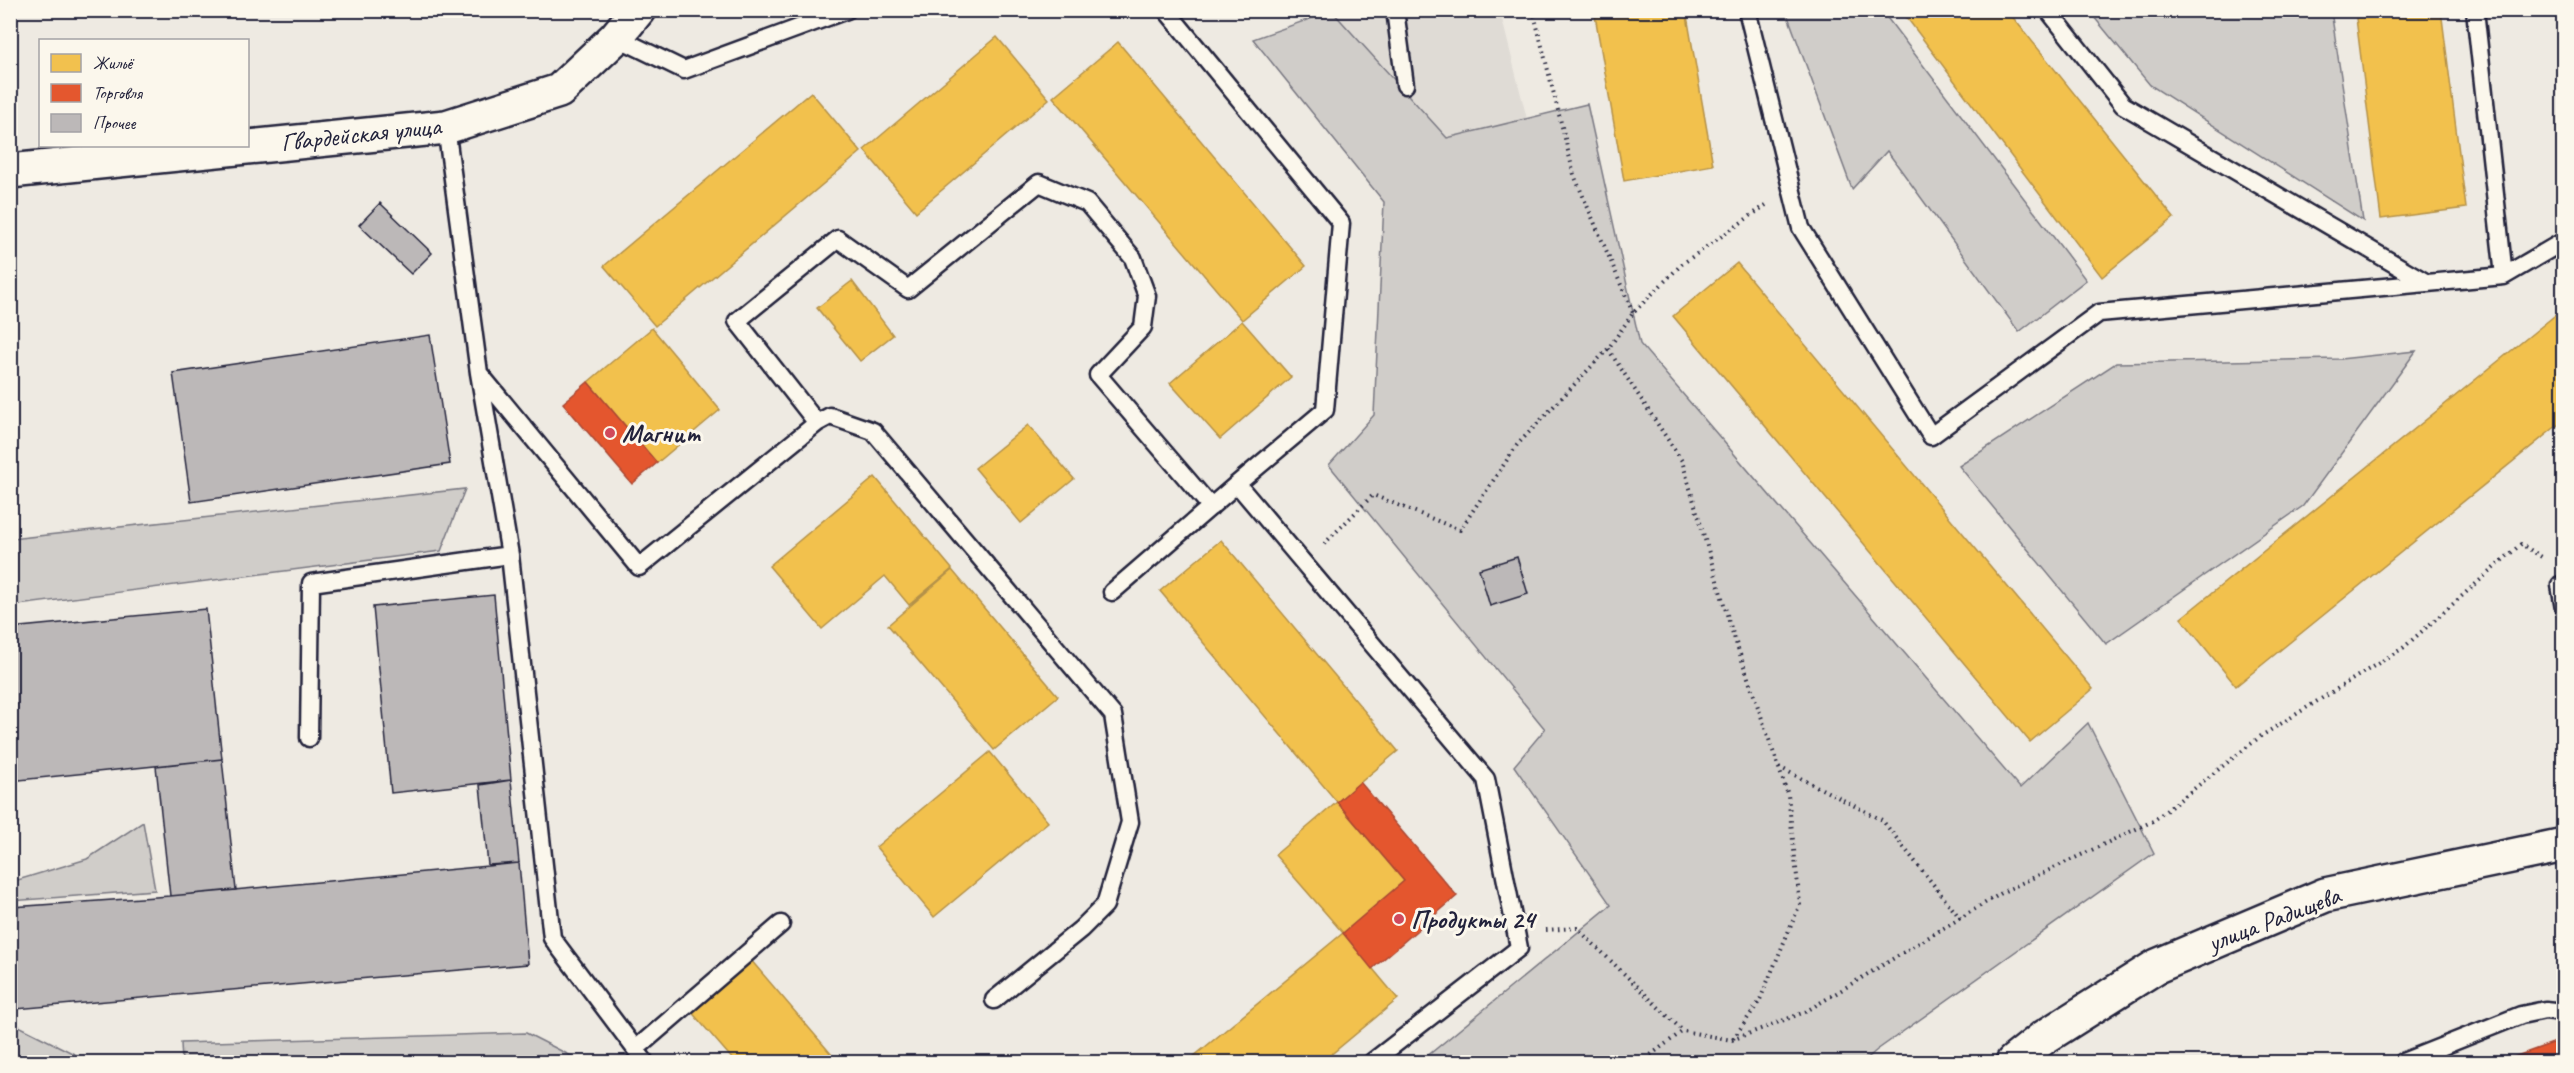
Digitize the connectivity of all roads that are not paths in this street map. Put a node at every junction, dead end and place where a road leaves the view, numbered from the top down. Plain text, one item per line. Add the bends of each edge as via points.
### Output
1 (638, 10) edge
2 (847, 10) edge
3 (1166, 10) edge
4 (1395, 10) edge
5 (1747, 10) edge
6 (2048, 10) edge
7 (2475, 10) edge
8 (616, 37) junction
9 (1405, 85) dead end
10 (446, 127) junction
11 (248, 147) edge
12 (249, 147) edge
13 (10, 171) edge
14 (2564, 241) edge
15 (2504, 276) junction
16 (2427, 283) junction
17 (478, 373) junction
18 (817, 423) junction
19 (1237, 484) junction
20 (1211, 507) junction
21 (510, 555) junction
22 (2564, 584) edge
23 (1112, 592) dead end
24 (2564, 609) edge
25 (309, 738) dead end
26 (2564, 845) edge
27 (781, 924) dead end
28 (994, 1000) dead end
29 (2563, 1012) edge
30 (641, 1055) edge
31 (1372, 1062) edge
32 (2013, 1062) edge
33 (2403, 1062) edge

1 - 8 street, Гвардейская улица
2 - 8 lane via 684,70
3 - 19 lane via 1341,223 1325,410
4 - 9 lane
5 - 16 lane via 1801,228 1930,436 2099,313
6 - 16 lane via 2123,105
7 - 15 lane
8 - 10 street, Гвардейская улица via 559,91
10 - 12 street, Гвардейская улица
10 - 17 lane
11 - 13 street, Гвардейская улица
14 - 15 lane
15 - 16 lane
17 - 18 lane via 639,567
17 - 21 lane
18 - 20 lane via 737,321 838,239 908,289 1039,183 1087,203 1133,258 1147,296 1143,327 1098,375
18 - 28 lane via 830,416 873,431 1113,715 1130,822 1105,905
19 - 20 lane
19 - 31 lane via 1486,779 1520,948
20 - 23 lane
21 - 25 lane via 311,583
21 - 30 lane via 552,938
22 - 24 lane via 2560,585
26 - 32 street, улица Радищева via 2325,895 2157,966 2043,1038
27 - 30 lane
29 - 33 lane via 2545,1010 2521,1015

